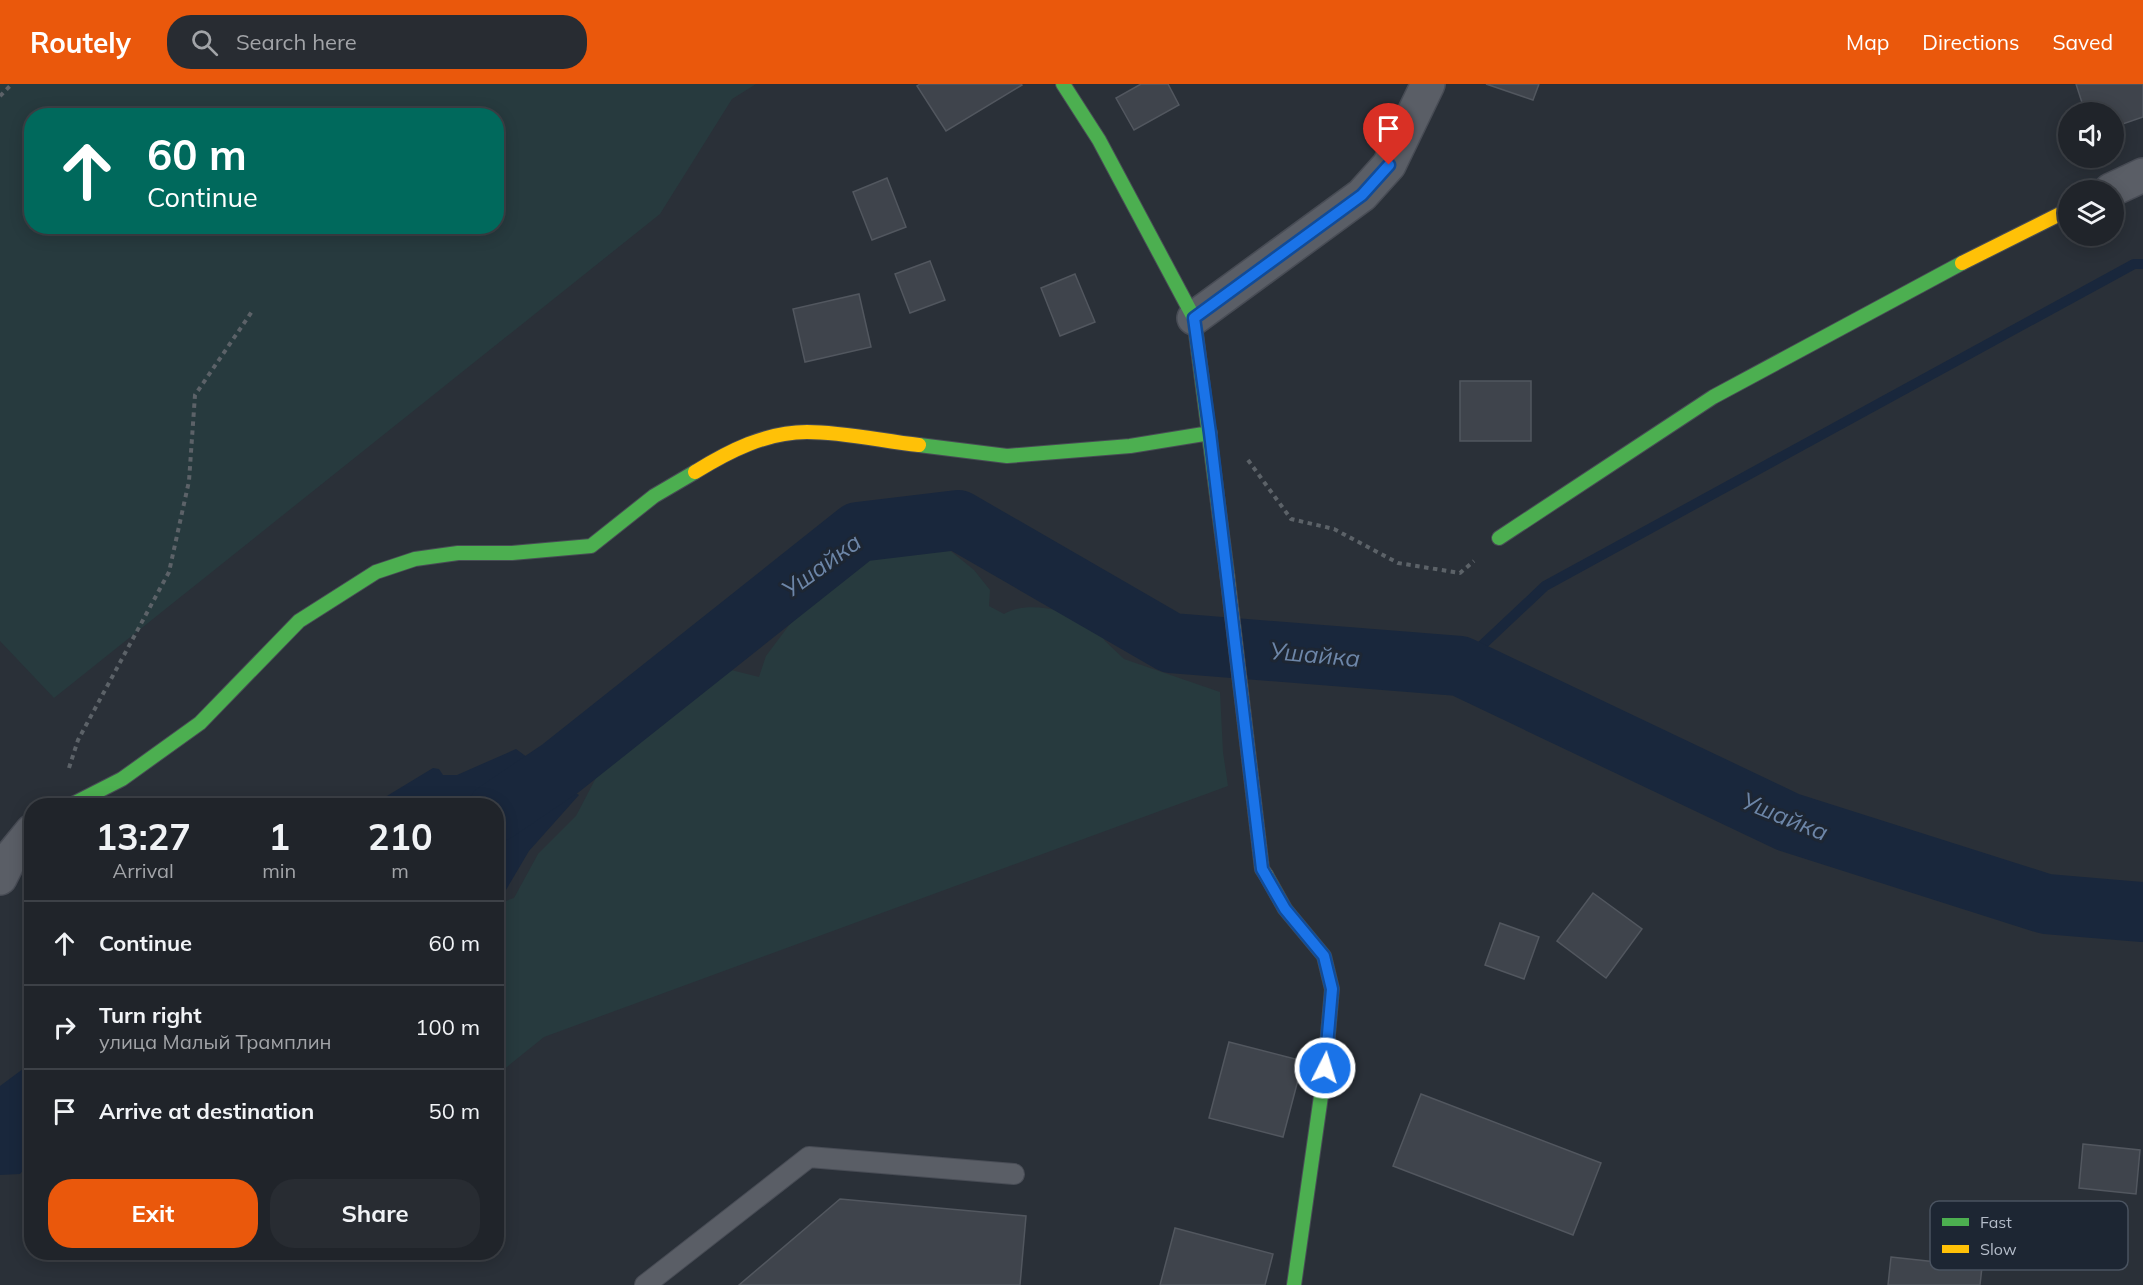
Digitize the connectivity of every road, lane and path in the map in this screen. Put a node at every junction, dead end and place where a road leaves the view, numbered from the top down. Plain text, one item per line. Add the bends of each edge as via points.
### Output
1 (12, 84) edge
2 (1063, 84) edge
3 (1428, 84) edge
4 (0, 96) edge
5 (2143, 175) edge
6 (2124, 184) edge
7 (2058, 215) edge
8 (253, 310) dead end
9 (1194, 318) junction
10 (1210, 433) junction
11 (1499, 538) joint
12 (67, 773) dead end
13 (85, 798) edge
14 (24, 841) edge
15 (0, 878) edge
16 (1014, 1174) dead end
17 (645, 1285) edge
18 (1293, 1285) edge

1 - 4 path
2 - 9 street via 1099,140
3 - 9 street via 1389,165 1362,195
5 - 6 street
7 - 11 street via 1713,397
8 - 12 path via 195,395 189,481 169,572 78,740
9 - 10 street
10 - 11 path via 1239,448 1291,519 1334,529 1398,563 1460,573
10 - 13 street via 1130,446 1007,456 807,432 765,438 729,451 654,496 591,546 512,554 458,553 415,559 376,572 299,621 200,723 122,779
10 - 18 street via 1262,869 1285,909 1324,956 1332,989 1325,1068
14 - 15 street
16 - 17 lane via 809,1157

